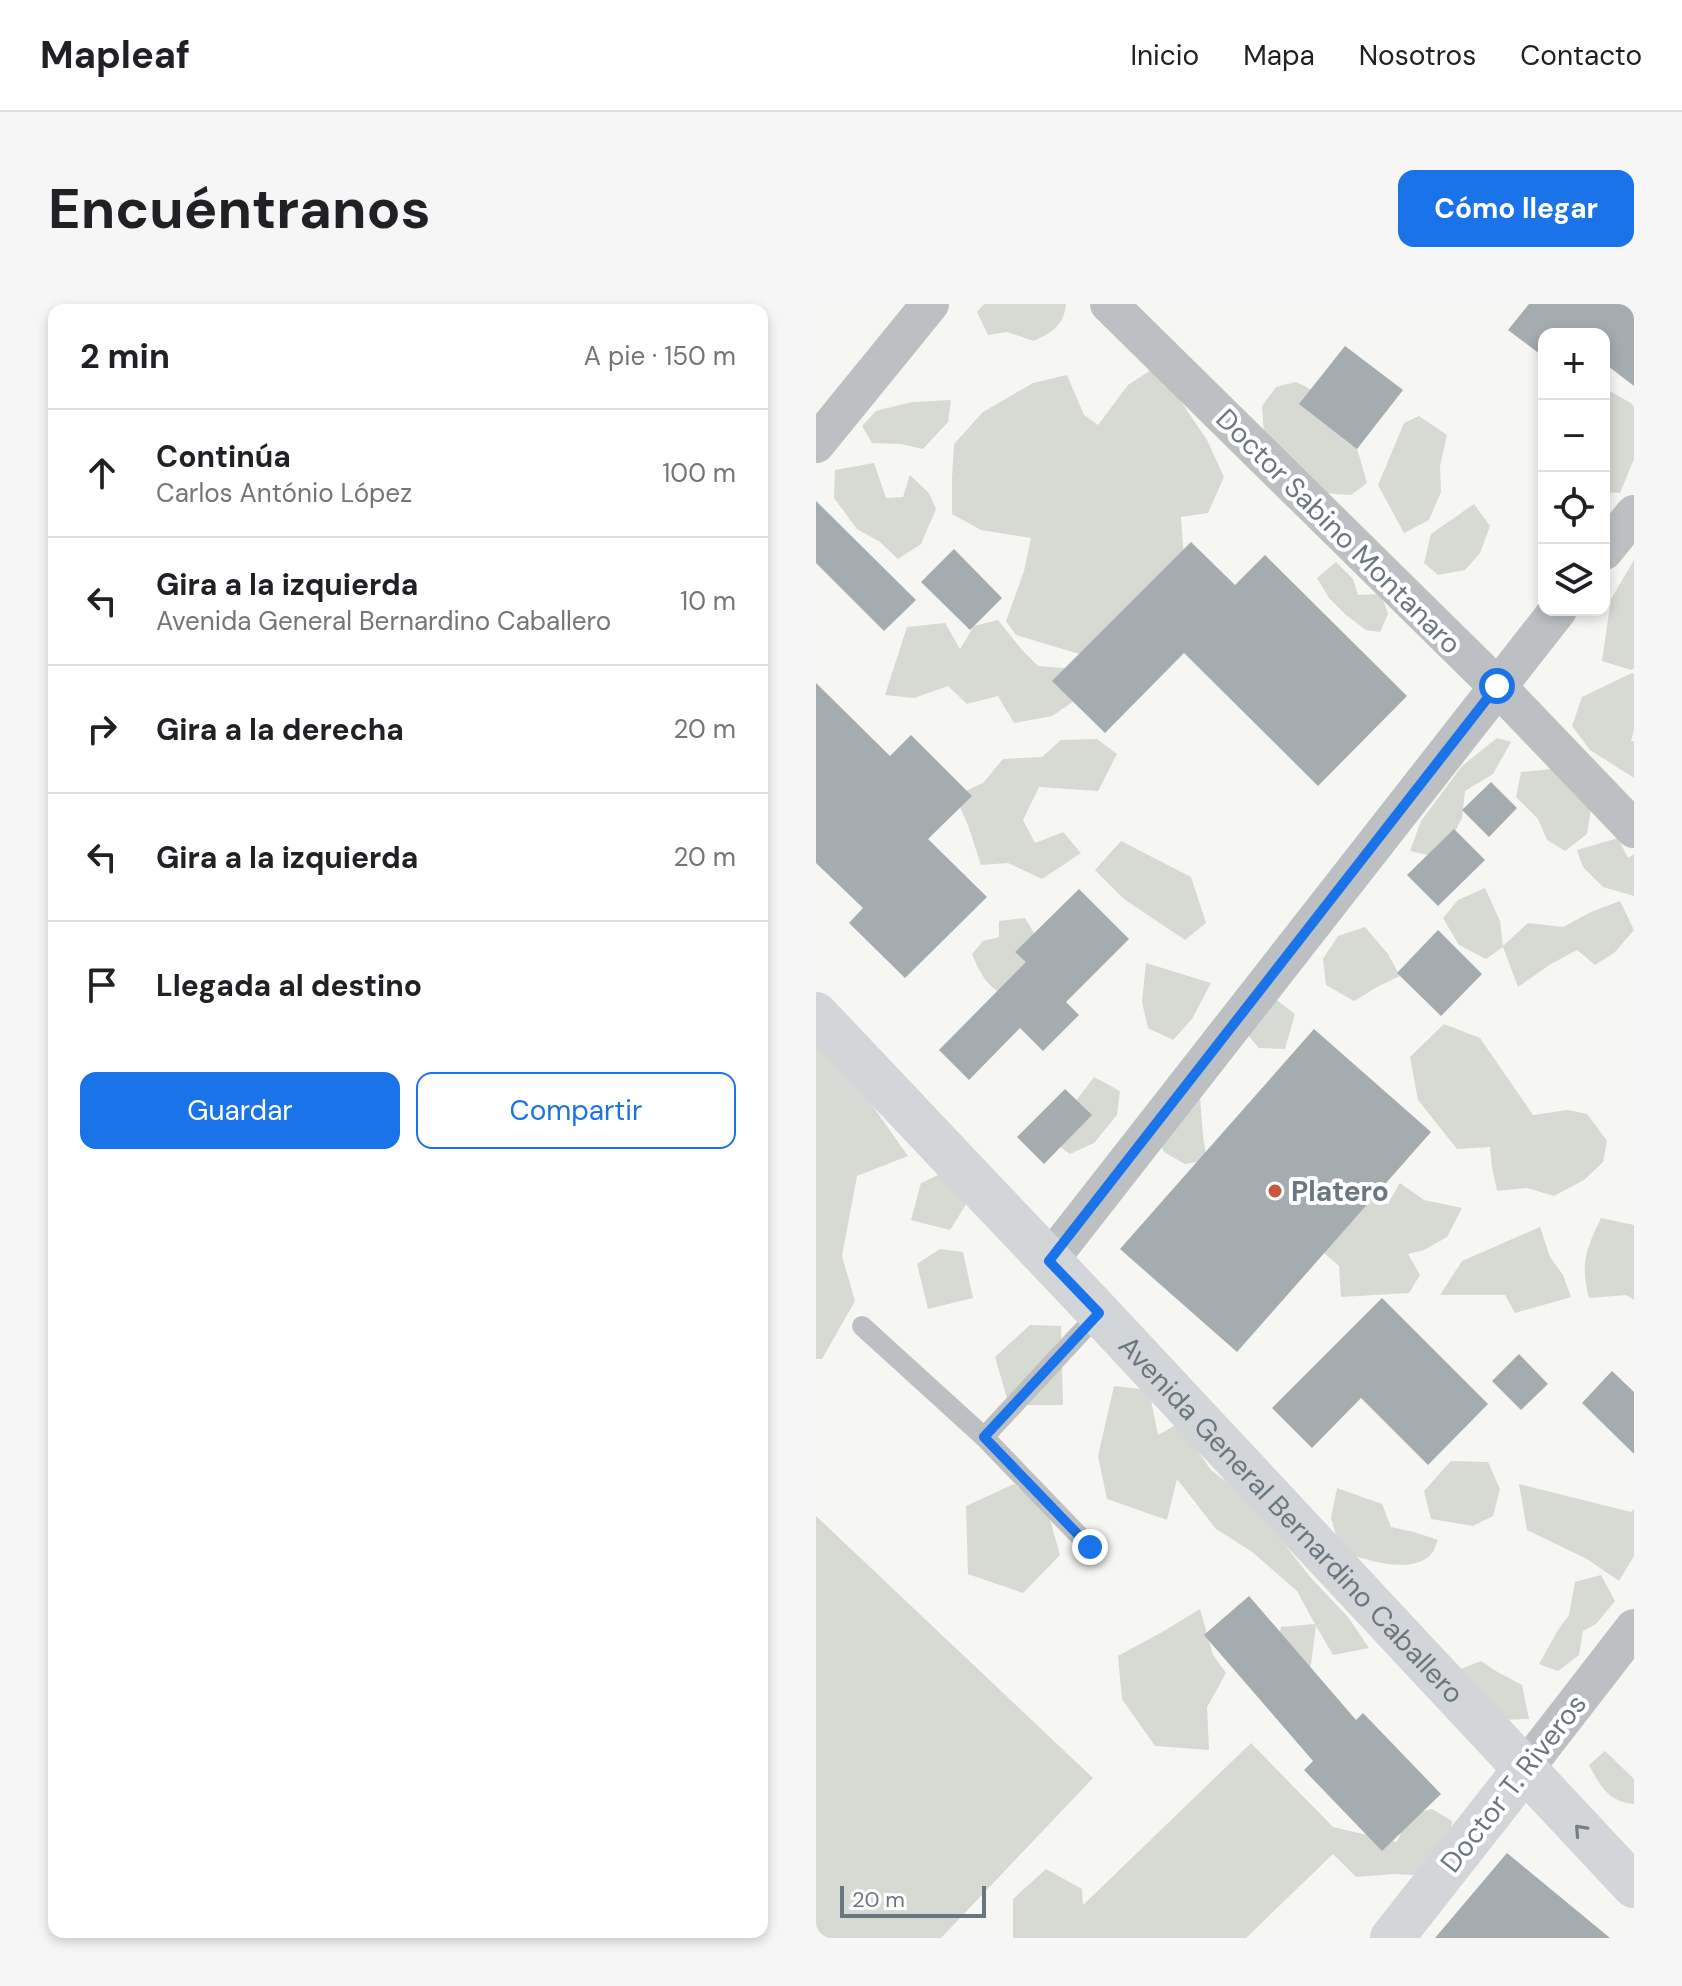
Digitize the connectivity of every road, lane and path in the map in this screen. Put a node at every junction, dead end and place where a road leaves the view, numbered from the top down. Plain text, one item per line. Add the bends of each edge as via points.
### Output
1 (930, 304) edge
2 (1109, 304) edge
3 (816, 444) edge
4 (1634, 514) edge
5 (1610, 544) edge
6 (1553, 616) edge
7 (1497, 686) junction
8 (1634, 829) edge
9 (816, 1014) edge
10 (1049, 1261) junction
11 (1099, 1313) junction
12 (862, 1326) dead end
13 (984, 1437) junction
14 (1090, 1547) dead end
15 (1634, 1628) edge
16 (1524, 1770) junction
17 (1634, 1886) edge
18 (1392, 1938) edge

1 - 3 street
2 - 7 street, Doctor Sabino Montanaro
4 - 5 street
6 - 7 street
7 - 8 street, Doctor Sabino Montanaro
7 - 10 street
9 - 10 main road, Avenida General Bernardino Caballero
10 - 11 main road, Avenida General Bernardino Caballero
11 - 13 lane
11 - 16 main road, Avenida General Bernardino Caballero
12 - 13 lane
13 - 14 lane
15 - 16 street, Doctor T. Riveros
17 -> 16 main road, Avenida General Bernardino Caballero
16 - 18 main road, Doctor T. Riveros

